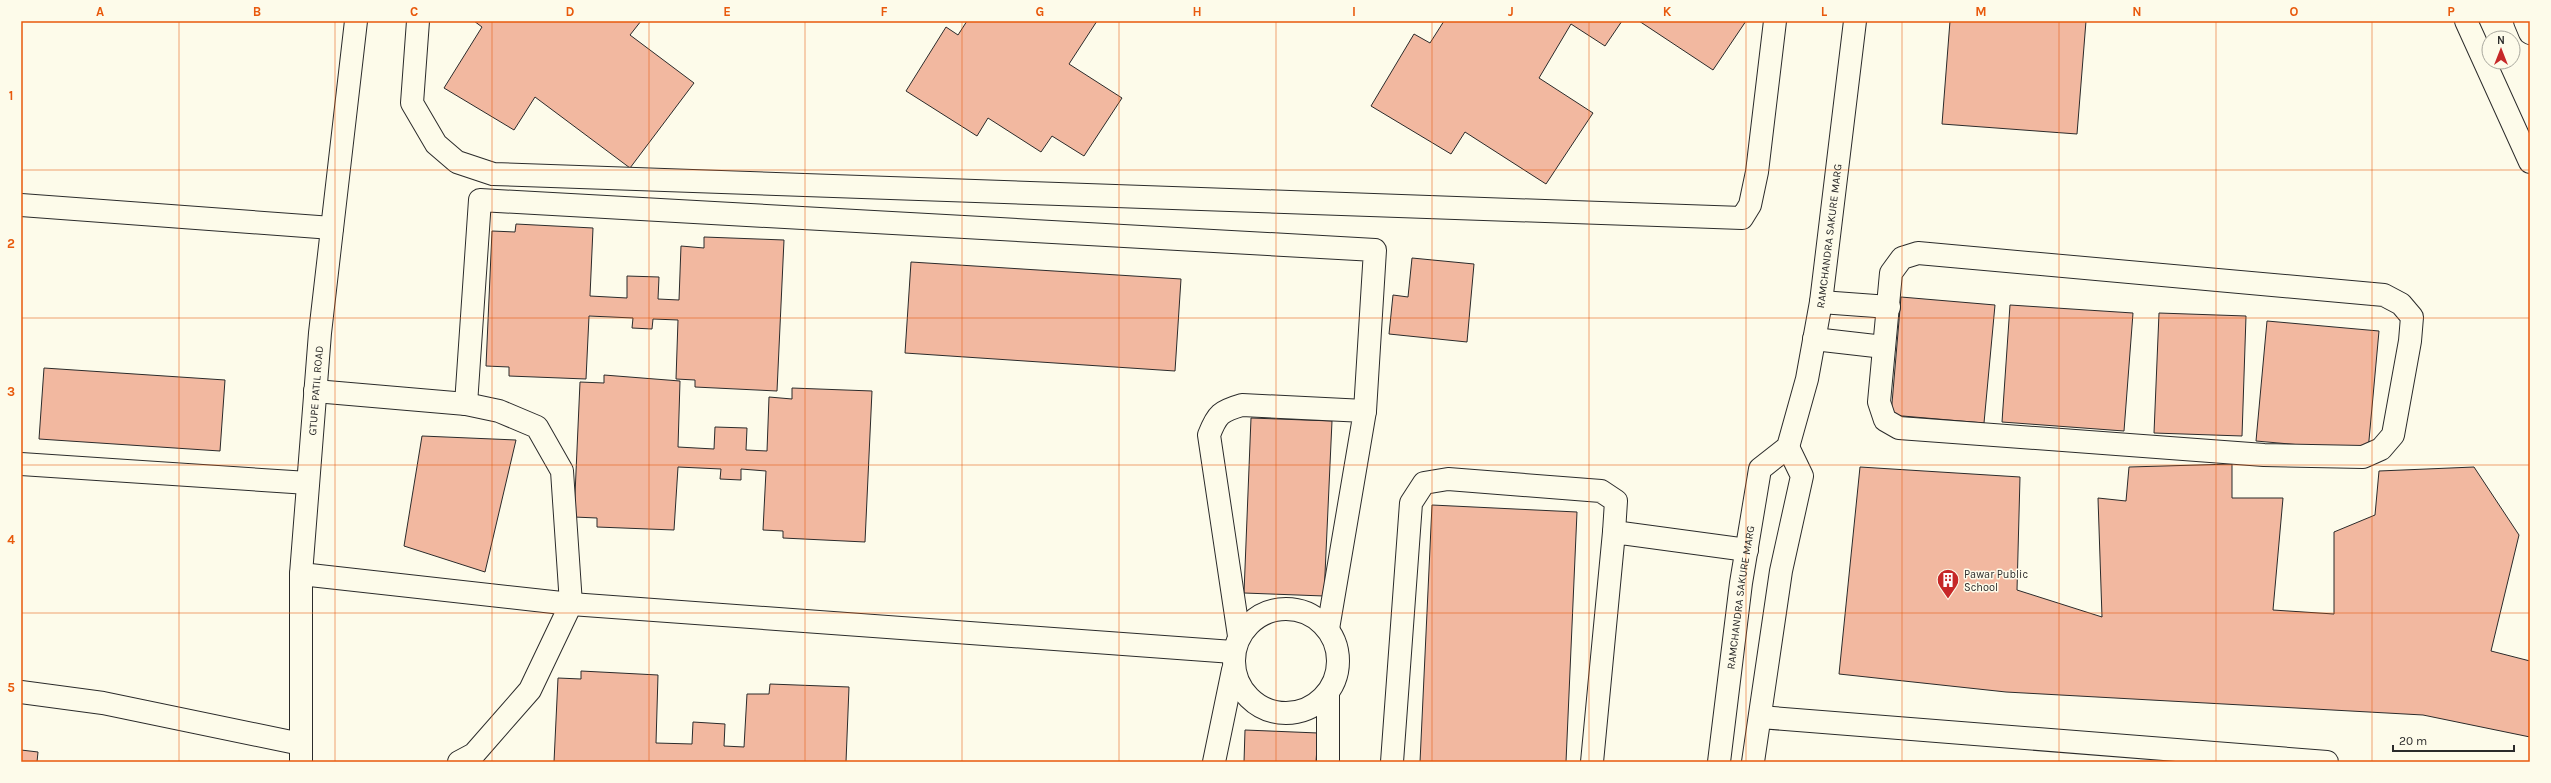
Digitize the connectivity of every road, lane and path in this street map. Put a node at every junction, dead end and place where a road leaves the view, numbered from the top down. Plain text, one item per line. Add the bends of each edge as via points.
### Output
1 (356, 21) edge
2 (418, 21) edge
3 (1775, 21) edge
4 (1855, 21) edge
5 (2466, 21) edge
6 (2525, 21) edge
7 (2530, 33) edge
8 (2530, 162) edge
9 (21, 204) edge
10 (332, 228) junction
11 (1821, 302) junction
12 (1889, 306) junction
13 (1814, 339) junction
14 (1884, 347) junction
15 (315, 391) junction
16 (466, 404) junction
17 (1365, 411) junction
18 (1788, 447) junction
19 (21, 464) edge
20 (308, 483) junction
21 (1614, 532) junction
22 (1747, 550) junction
23 (300, 574) junction
24 (570, 604) junction
25 (1328, 629) junction
26 (1235, 653) junction
27 (21, 692) edge
28 (1328, 694) junction
29 (1760, 717) junction
30 (300, 753) edge
31 (459, 762) edge
32 (1214, 762) edge
33 (1328, 762) edge
34 (1392, 762) edge
35 (1592, 762) edge
36 (1719, 762) edge
37 (1753, 762) edge
38 (2327, 762) edge

1 - 10 street, GTUPE PATIL ROAD
2 - 3 street via 412,103 436,144 456,162 493,174 1742,218 1750,205 1757,172
4 - 11 street, RAMCHANDRA SAKURE MARG
5 - 8 street
6 - 7 street
9 - 10 street
10 - 15 street, GTUPE PATIL ROAD
11 - 12 street
11 - 13 street, RAMCHANDRA SAKURE MARG
12 - 14 street
12 - 14 street via 1891,273 1902,258 1918,253 2384,295 2402,304 2412,317 2393,435 2381,449 2363,457 2264,455 1899,428 1885,420 1879,402
13 - 14 street
13 - 18 street, RAMCHANDRA SAKURE MARG via 1807,379
15 - 16 street
15 - 20 street, GTUPE PATIL ROAD
16 - 17 street via 480,200 1375,250
16 - 24 street via 499,411 537,427 562,471
17 - 25 street
17 - 26 street via 1242,405 1223,410 1214,421 1209,435
18 - 22 street, RAMCHANDRA SAKURE MARG via 1760,469
18 - 29 street via 1802,476 1781,571
19 - 20 street
20 - 23 street, GTUPE PATIL ROAD
21 - 22 street
21 - 34 street via 1616,502 1601,491 1448,479 1424,483 1411,504
21 - 35 street
22 - 36 street, RAMCHANDRA SAKURE MARG
23 - 24 street
23 - 30 street, GTUPE PATIL ROAD
24 - 26 street
24 - 31 street via 530,690 474,754
25 - 26 street via 1315,618 1299,610 1282,609 1265,613 1250,622
25 - 28 street via 1336,644 1339,662 1336,678
26 - 28 street via 1239,686 1250,700 1270,711 1281,714 1299,712 1315,705
26 - 32 street
27 - 30 street via 103,703
28 - 33 street
29 - 37 street
29 - 38 street

